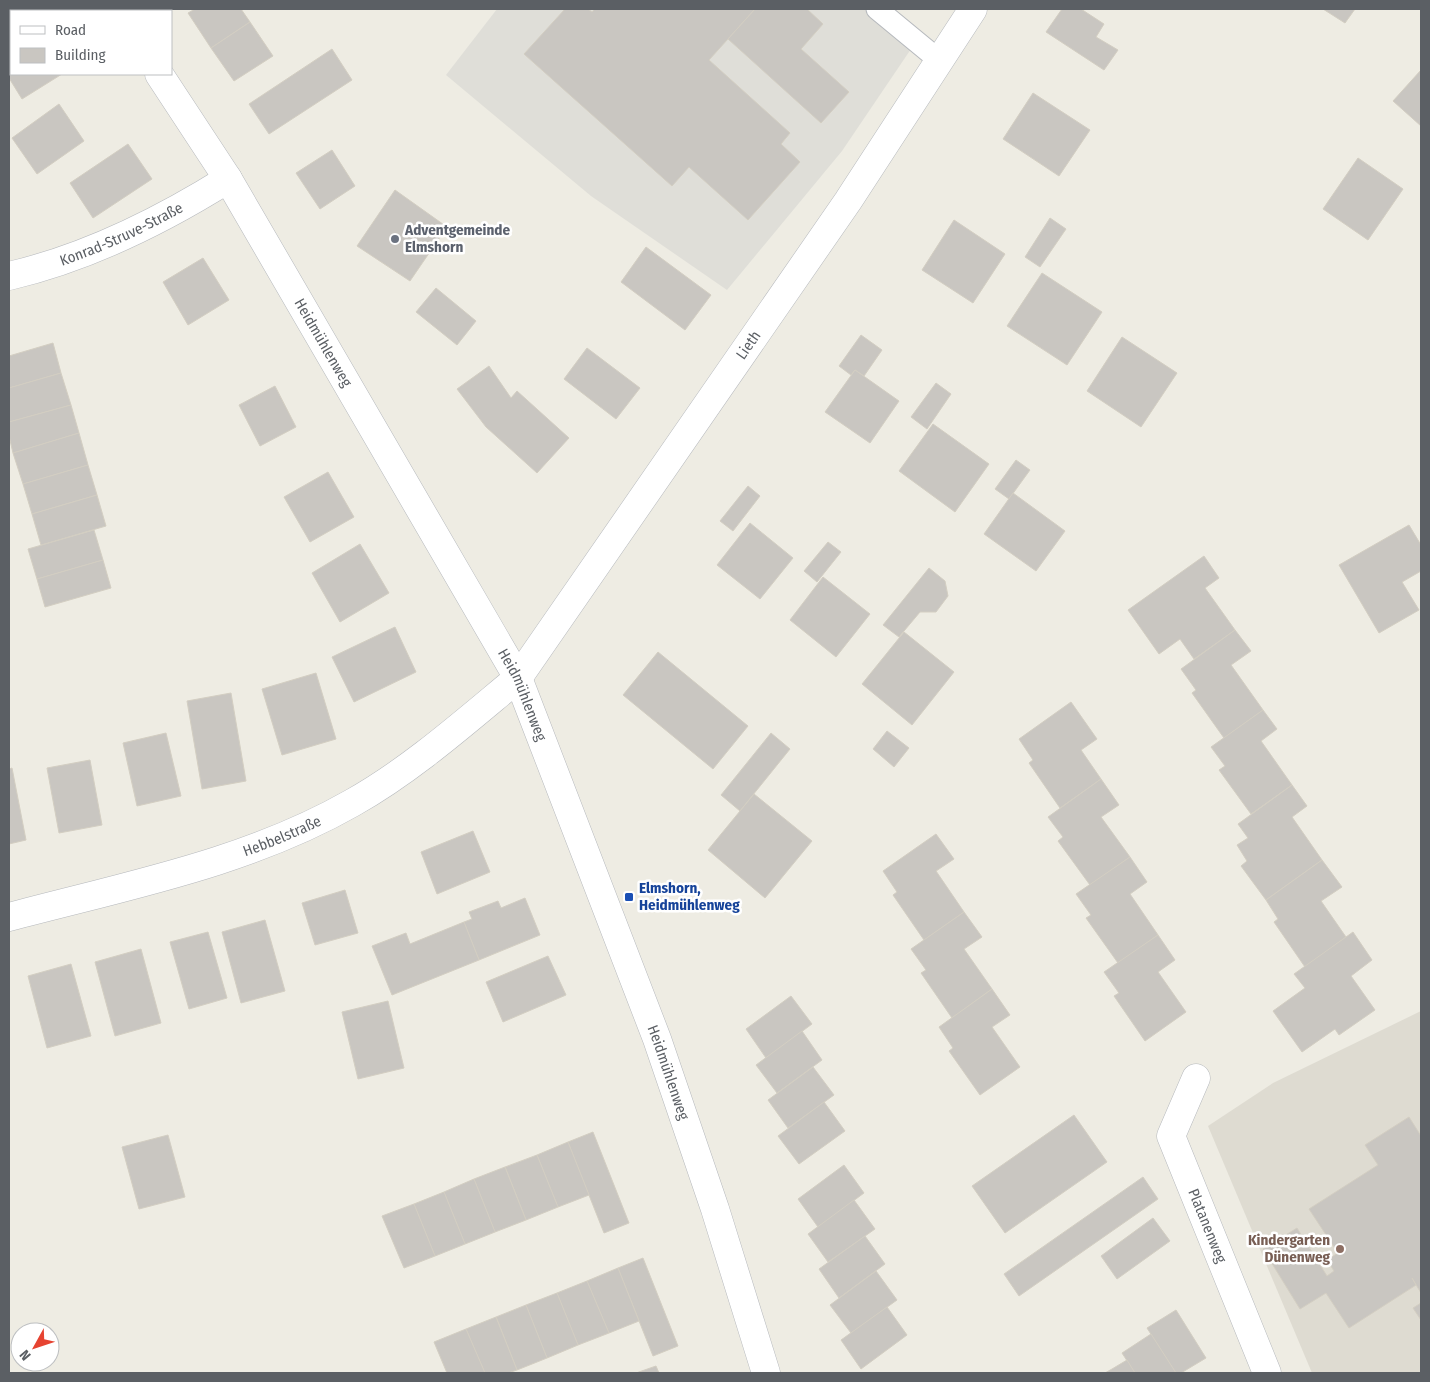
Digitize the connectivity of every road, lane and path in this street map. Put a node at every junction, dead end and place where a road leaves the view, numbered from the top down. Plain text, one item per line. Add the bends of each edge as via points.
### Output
1 (876, 9) edge
2 (973, 9) edge
3 (940, 61) junction
4 (160, 75) edge
5 (228, 179) junction
6 (9, 276) edge
7 (518, 678) junction
8 (9, 917) edge
9 (1196, 1078) dead end
10 (766, 1373) edge
11 (1267, 1373) edge

1 - 3 lane
2 - 3 street, Lieth
3 - 7 street, Lieth via 848,201
4 - 5 street, Heidmühlenweg
5 - 6 street, Konrad-Struve-Straße via 140,228 49,267
5 - 7 street, Heidmühlenweg
7 - 8 street, Hebbelstraße via 430,750 344,807 255,849
7 - 10 street, Heidmühlenweg via 657,1039 715,1208
9 - 11 street, Platanenweg via 1171,1136

